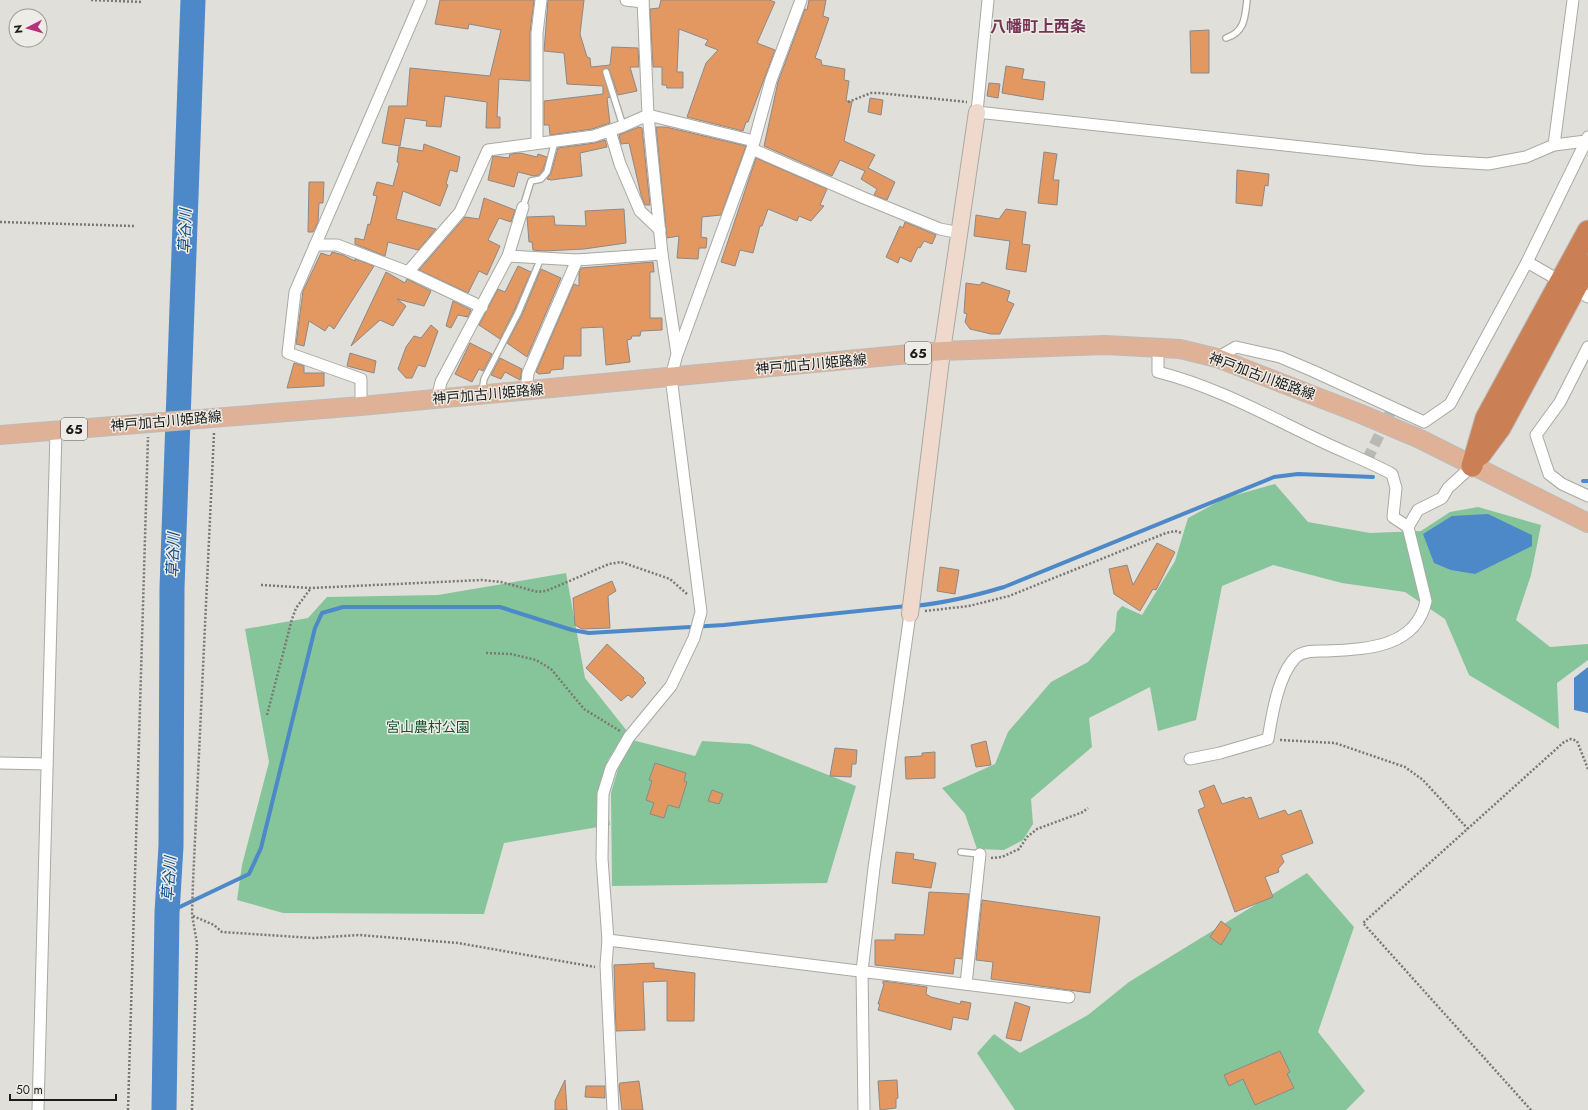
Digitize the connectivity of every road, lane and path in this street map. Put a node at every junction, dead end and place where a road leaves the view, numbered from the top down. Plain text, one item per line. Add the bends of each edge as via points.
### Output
1 (91, 0) edge
2 (421, 0) edge
3 (541, 0) edge
4 (626, 0) edge
5 (801, 0) edge
6 (988, 0) edge
7 (1247, 0) edge
8 (1573, 0) edge
9 (643, 1) edge
10 (143, 2) dead end
11 (1226, 38) dead end
12 (606, 72) dead end
13 (848, 102) dead end
14 (977, 108) junction
15 (648, 115) junction
16 (623, 126) junction
17 (610, 131) junction
18 (1587, 139) edge
19 (555, 141) junction
20 (537, 143) junction
21 (753, 145) junction
22 (1554, 145) junction
23 (523, 207) joint
24 (0, 222) edge
25 (134, 226) dead end
26 (660, 230) junction
27 (1588, 231) edge
28 (960, 233) junction
29 (314, 245) junction
30 (662, 254) junction
31 (508, 256) junction
32 (542, 257) junction
33 (577, 260) junction
34 (1527, 262) junction
35 (1588, 265) edge
36 (408, 272) junction
37 (1555, 278) dead end
38 (482, 307) junction
39 (1588, 347) edge
40 (1158, 348) junction
41 (942, 351) junction
42 (677, 354) junction
43 (1218, 358) junction
44 (672, 377) junction
45 (526, 390) junction
46 (482, 394) junction
47 (437, 399) junction
48 (361, 406) junction
49 (215, 417) junction
50 (149, 423) junction
51 (56, 431) junction
52 (0, 435) edge
53 (1472, 466) junction
54 (1588, 496) edge
55 (1588, 523) edge
56 (1408, 528) junction
57 (1182, 533) dead end
58 (261, 586) dead end
59 (311, 588) junction
60 (699, 596) junction
61 (910, 614) junction
62 (486, 653) dead end
63 (267, 715) dead end
64 (629, 737) junction
65 (1268, 739) junction
66 (1190, 759) dead end
67 (0, 763) edge
68 (47, 764) junction
69 (1588, 768) edge
70 (1088, 808) dead end
71 (1468, 829) junction
72 (960, 852) dead end
73 (980, 854) junction
74 (192, 916) junction
75 (608, 940) junction
76 (606, 969) junction
77 (862, 971) junction
78 (966, 984) junction
79 (1069, 997) dead end
80 (38, 1110) edge
81 (128, 1110) edge
82 (192, 1110) edge
83 (613, 1110) edge
84 (864, 1110) edge
85 (1530, 1110) edge

1 - 10 path
2 - 29 street
3 - 20 street via 537,33
4 - 9 street
5 - 21 street via 771,80
6 - 14 street
7 - 11 lane via 1244,24
8 - 22 street
9 - 15 street
12 - 16 lane
13 - 14 path via 879,93
14 - 22 street via 1423,160 1481,164 1526,157
14 - 28 street
15 - 16 street
15 - 21 street
15 - 26 street
16 - 17 street
17 - 19 street via 594,136
17 - 26 street via 620,164 640,211
18 - 22 street
18 - 34 street
19 - 20 street
19 - 23 lane via 546,172 541,179 531,181
20 - 36 street via 488,150 460,212
21 - 28 street via 864,198 940,229
21 - 42 street
23 - 31 street
24 - 25 path
26 - 30 street
27 - 53 highway via 1486,418
28 - 41 street
29 - 36 street via 337,245
29 - 48 street via 295,292 288,353 361,379
30 - 33 street
30 - 42 street
31 - 32 street
31 - 38 street
32 - 33 street
32 - 46 lane via 518,313 484,379
33 - 45 street via 528,373
34 - 37 street
34 - 43 street via 1450,404 1424,422 1280,357 1236,347
35 - 53 highway via 1500,428
36 - 38 street
38 - 47 street via 441,382
39 - 54 street via 1560,402 1536,435 1549,474 1562,484
40 - 41 main road, 神戸加古川姫路線 / 65 via 1105,345
40 - 43 main road, 神戸加古川姫路線 / 65 via 1180,349
40 - 56 street via 1158,372 1186,379 1251,406 1392,474 1396,488 1393,517
41 - 44 main road, 神戸加古川姫路線 / 65
41 - 61 street
42 - 44 street
43 - 53 main road, 神戸加古川姫路線 / 65 via 1420,439
44 - 45 main road, 神戸加古川姫路線 / 65
44 - 60 street
45 - 46 main road, 神戸加古川姫路線 / 65
46 - 47 main road, 神戸加古川姫路線 / 65
47 - 48 main road, 神戸加古川姫路線 / 65
48 - 49 main road, 神戸加古川姫路線 / 65
49 - 50 main road, 神戸加古川姫路線 / 65
49 - 74 path
50 - 51 main road, 神戸加古川姫路線 / 65
50 - 81 path
51 - 52 main road, 神戸加古川姫路線 / 65
51 - 68 street
53 - 55 main road, 神戸加古川姫路線 / 65
53 - 56 street via 1448,488 1442,498 1418,510
56 - 65 street via 1426,601 1424,612 1414,627 1399,640 1356,650 1306,651 1295,658 1284,677
57 - 61 path via 1175,531 1166,534 1009,596 969,606
58 - 59 path
59 - 60 path via 482,580 501,582 538,592 546,591 609,564 621,562 670,579 685,593
59 - 63 path via 296,608 292,619
60 - 64 street via 701,612 694,638 671,686
61 - 77 street
62 - 64 path via 511,654 541,663 551,669 584,709
64 - 75 street via 611,768 603,794 602,859
65 - 66 street
65 - 71 path via 1335,742 1405,767 1423,780
67 - 68 street
68 - 80 street
69 - 71 path via 1577,741 1571,739 1564,742
70 - 73 path via 1037,829 1027,837 1019,849 1002,857 991,858
71 - 85 path via 1363,923
72 - 73 lane
73 - 78 street
74 - 76 path via 214,925 222,932 313,938 359,935 458,944
74 - 82 path via 197,943
75 - 76 street
75 - 77 street
76 - 83 street
77 - 78 street
77 - 84 street
78 - 79 street

